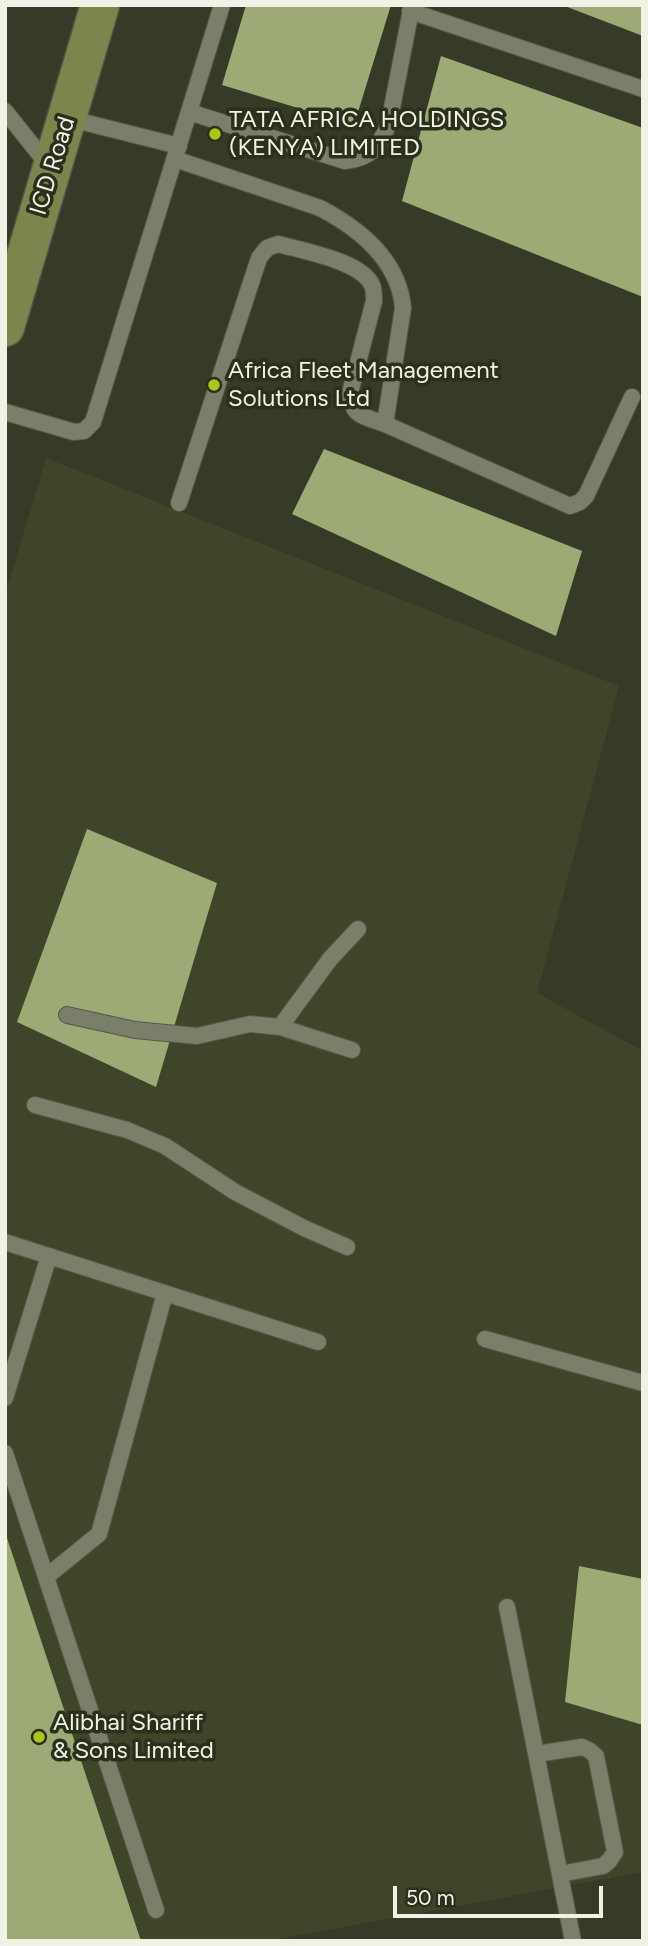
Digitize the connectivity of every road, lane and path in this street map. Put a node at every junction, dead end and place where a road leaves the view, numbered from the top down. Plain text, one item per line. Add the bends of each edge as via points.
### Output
1 (100, 5) edge
2 (222, 5) edge
3 (411, 8) edge
4 (643, 89) edge
5 (5, 111) edge
6 (189, 112) junction
7 (67, 118) junction
8 (177, 152) junction
9 (52, 169) junction
10 (5, 327) edge
11 (632, 397) dead end
12 (5, 412) edge
13 (385, 424) junction
14 (179, 503) dead end
15 (358, 929) dead end
16 (67, 1015) dead end
17 (280, 1027) junction
18 (352, 1050) dead end
19 (35, 1105) dead end
20 (5, 1242) edge
21 (347, 1247) dead end
22 (49, 1256) junction
23 (166, 1293) junction
24 (485, 1339) dead end
25 (317, 1342) dead end
26 (643, 1383) edge
27 (5, 1398) edge
28 (5, 1453) edge
29 (46, 1577) junction
30 (507, 1607) dead end
31 (536, 1754) junction
32 (560, 1874) junction
33 (156, 1910) dead end
34 (573, 1941) edge

1 - 7 main road, ICD Road
2 - 6 lane
3 - 4 lane
3 - 6 lane via 390,124 372,152 359,159 345,161
5 - 9 lane
6 - 8 lane
7 - 8 lane
7 - 9 main road, ICD Road
8 - 12 lane via 93,422 84,431 74,432
8 - 13 lane via 320,208 364,238 385,260 402,293 404,308
9 - 10 main road, ICD Road
11 - 13 lane via 586,496 570,506
13 - 14 lane via 351,406 350,393 374,301 373,286 365,274 352,265 278,244 267,248 259,258
15 - 17 lane
16 - 17 lane via 135,1030 197,1035 250,1024
17 - 18 lane
19 - 21 lane via 127,1130 165,1146 235,1192
20 - 22 lane
22 - 23 lane
22 - 27 lane
23 - 25 lane
23 - 29 lane via 99,1534
24 - 26 lane
28 - 29 lane
29 - 33 lane
30 - 31 lane
31 - 32 lane
31 - 32 lane via 582,1746 596,1756 614,1852 603,1866
32 - 34 lane

